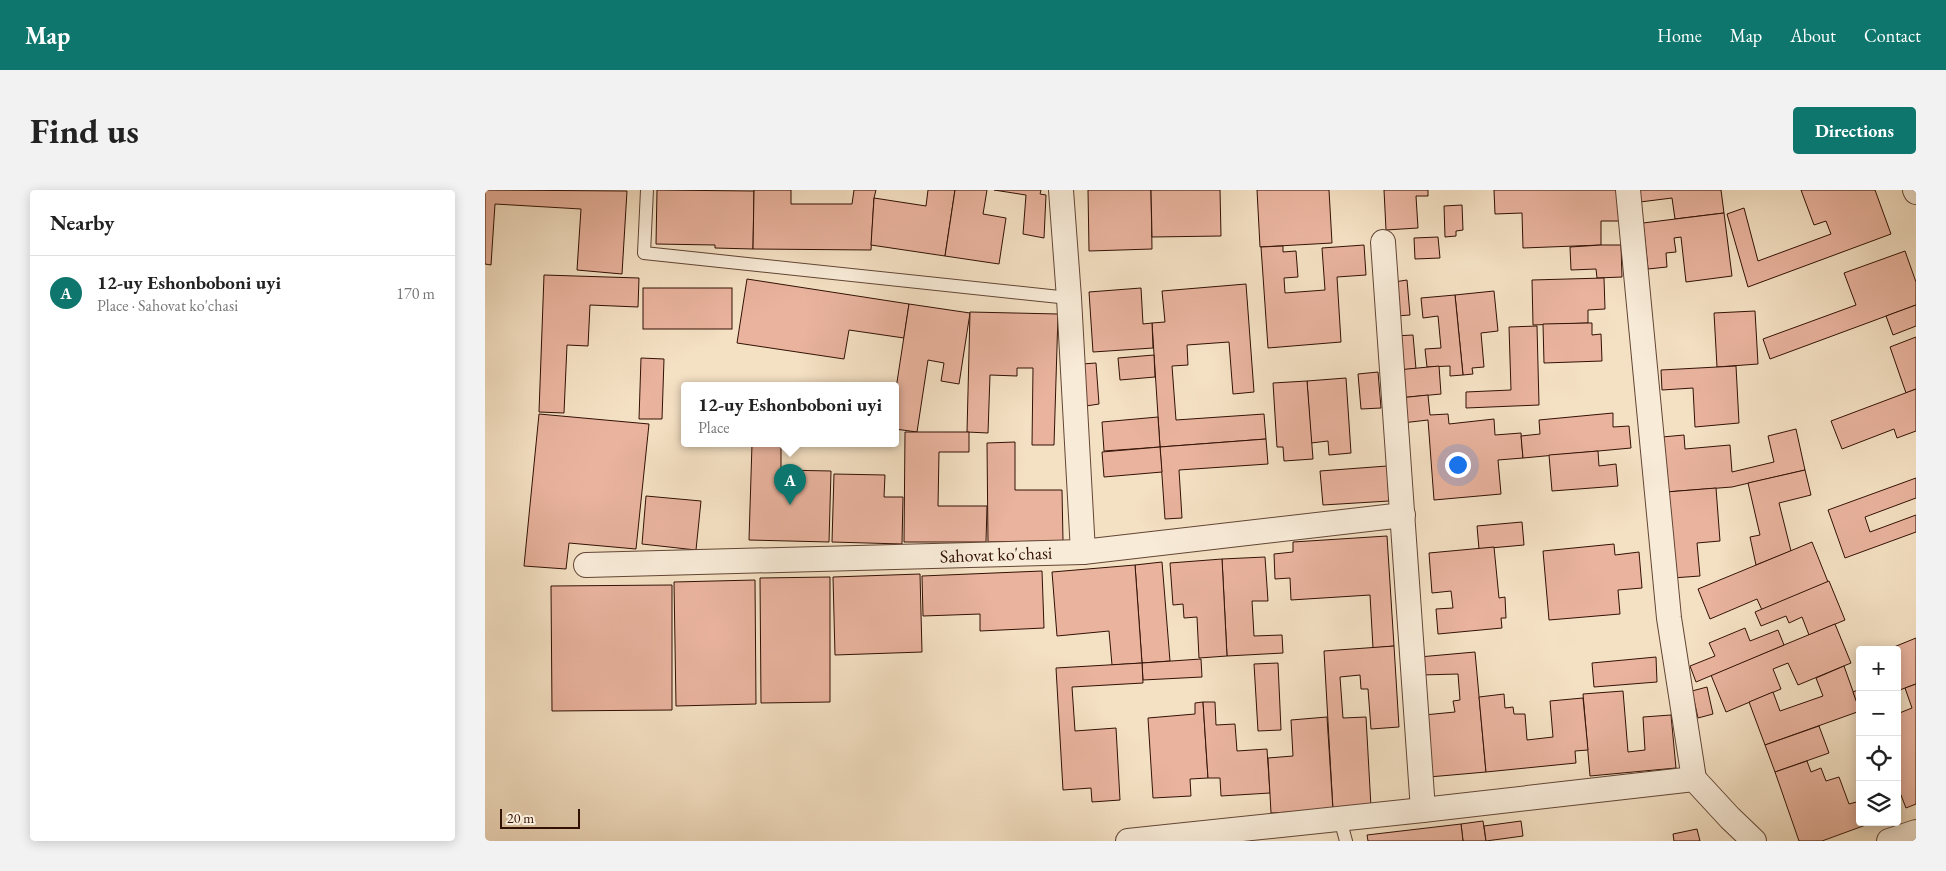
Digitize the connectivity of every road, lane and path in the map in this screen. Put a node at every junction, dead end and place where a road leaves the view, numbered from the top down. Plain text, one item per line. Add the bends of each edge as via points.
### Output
1 (647, 190) edge
2 (1061, 190) edge
3 (1629, 190) edge
4 (1383, 242) dead end
5 (1069, 298) junction
6 (1403, 515) junction
7 (1083, 552) junction
8 (586, 565) dead end
9 (1694, 779) junction
10 (1423, 810) junction
11 (1343, 830) edge
12 (1916, 832) edge
13 (1128, 841) edge
14 (1754, 841) edge
15 (1889, 841) edge

1 - 5 lane via 644,253
2 - 5 street
3 - 9 street via 1669,618
4 - 6 street
5 - 7 street
6 - 7 street, Sahovat ko'chasi
6 - 10 street
7 - 8 street, Sahovat ko'chasi
9 - 10 street
9 - 14 street
10 - 11 street
11 - 13 street
12 - 15 street

